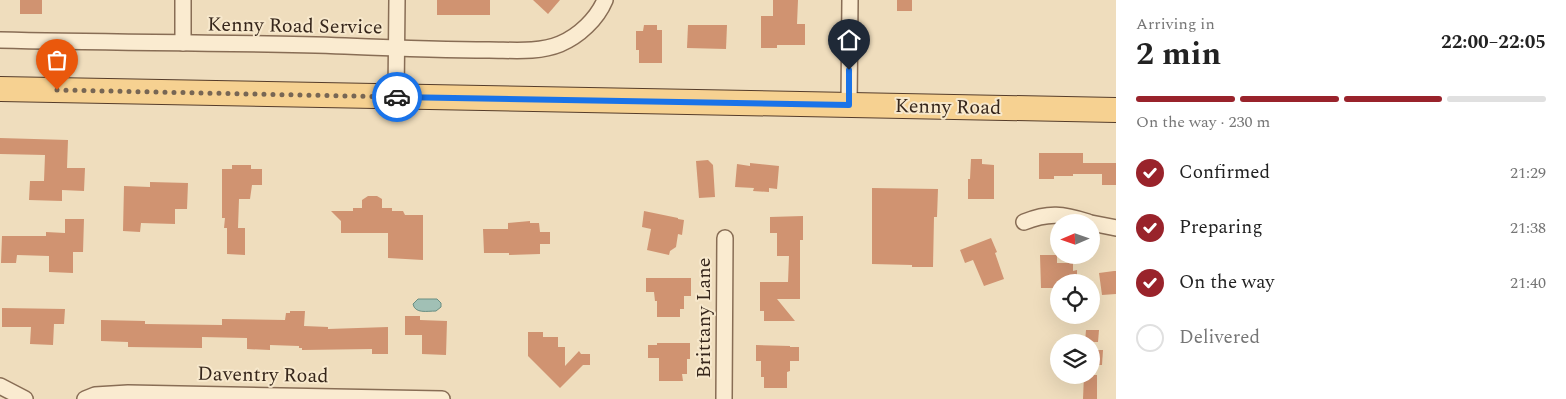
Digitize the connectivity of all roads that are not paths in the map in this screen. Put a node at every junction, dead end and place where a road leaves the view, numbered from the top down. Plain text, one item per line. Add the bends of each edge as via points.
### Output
1 (183, 0) edge
2 (397, 0) edge
3 (605, 0) edge
4 (850, 0) edge
5 (0, 40) edge
6 (183, 43) junction
7 (397, 48) junction
8 (0, 90) edge
9 (396, 97) junction
10 (849, 105) junction
11 (1116, 110) edge
12 (1050, 215) edge
13 (1024, 222) dead end
14 (1100, 225) edge
15 (1116, 228) edge
16 (725, 238) dead end
17 (0, 386) edge
18 (292, 397) edge
19 (25, 399) edge
20 (84, 399) edge
21 (442, 399) edge
22 (724, 399) edge

1 - 6 street
2 - 7 street
3 - 7 street, Kenny Road Service via 584,29 559,44 531,50
4 - 10 street
5 - 6 street, Kenny Road Service
6 - 7 street, Kenny Road Service
7 - 9 street
8 - 9 main road, Kenny Road
9 - 10 main road, Kenny Road
10 - 11 main road, Kenny Road
12 - 13 street
14 - 15 street
16 - 22 street, Brittany Lane
17 - 19 street
18 - 20 street, Daventry Road via 128,392
18 - 21 street, Daventry Road

